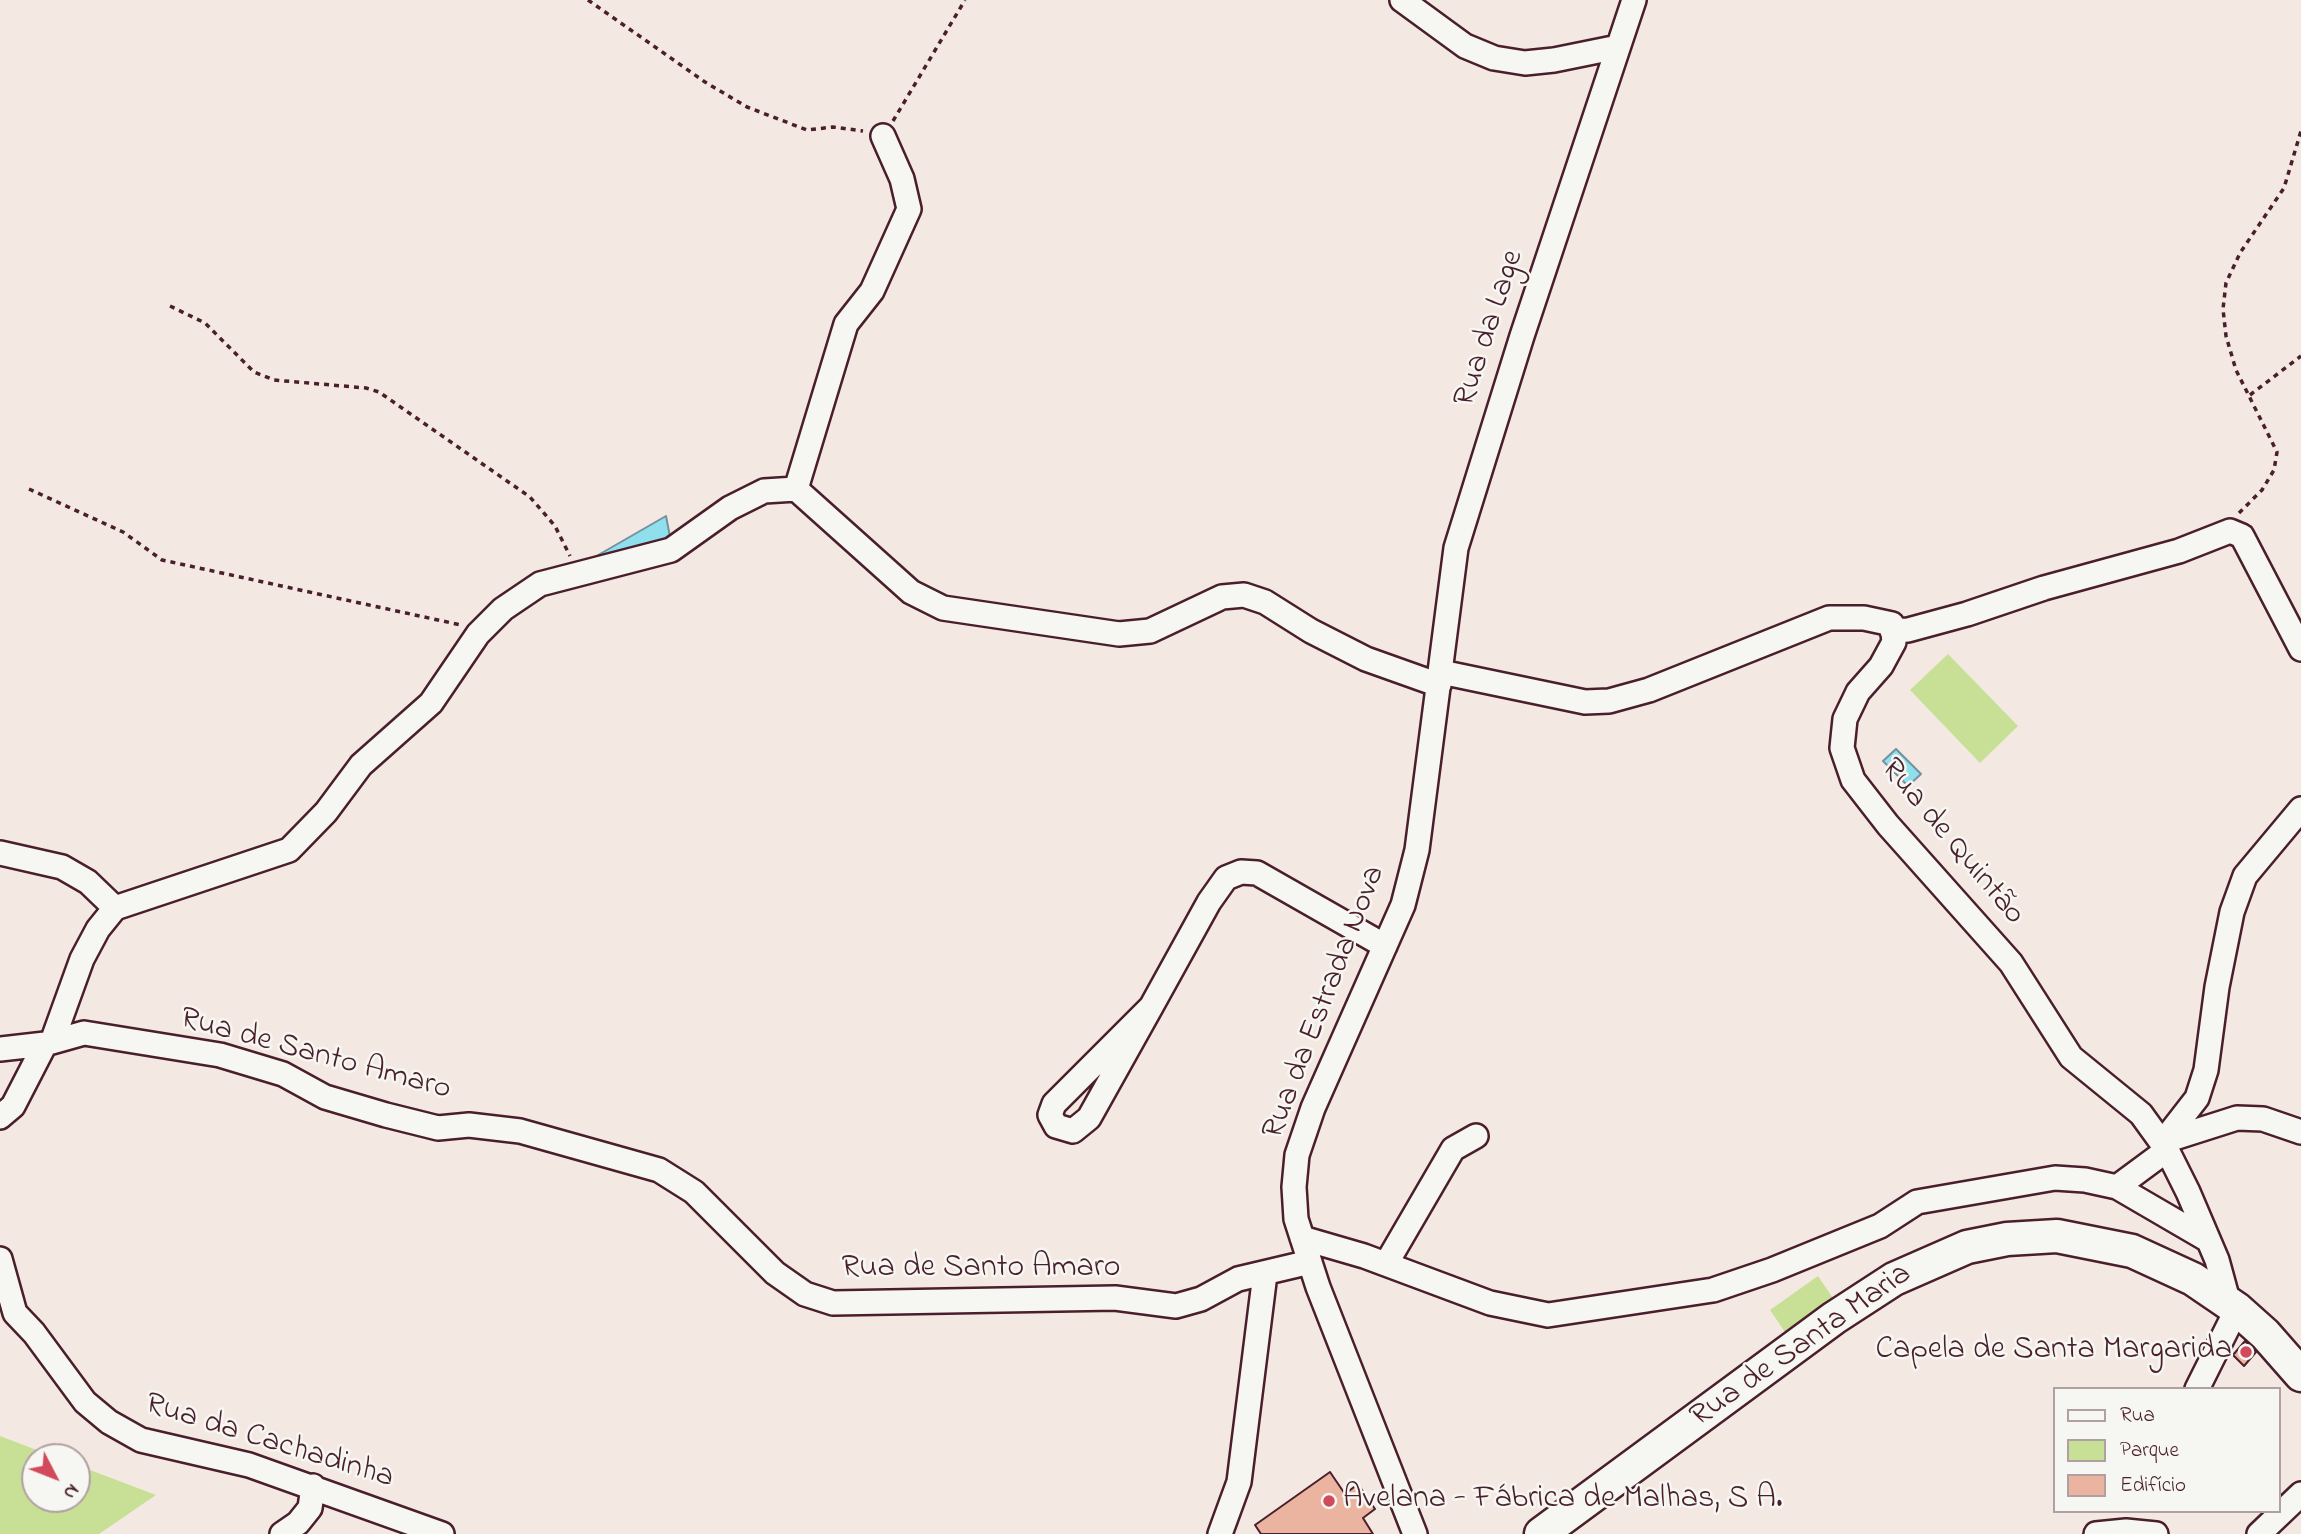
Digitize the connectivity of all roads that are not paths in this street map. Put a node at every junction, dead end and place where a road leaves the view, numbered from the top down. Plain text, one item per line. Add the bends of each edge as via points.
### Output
1 (1402, 0) edge
2 (1634, 0) edge
3 (1618, 47) junction
4 (883, 136) road end
5 (796, 489) junction
6 (1892, 631) junction
7 (2301, 649) edge
8 (1440, 678) junction
9 (2297, 824) edge
10 (0, 853) edge
11 (115, 908) junction
12 (1385, 946) junction
13 (1151, 1007) junction
14 (48, 1043) junction
15 (0, 1049) edge
16 (0, 1117) edge
17 (2301, 1132) edge
18 (1476, 1136) dead end
19 (2164, 1147) junction
20 (2117, 1187) junction
21 (1302, 1238) junction
22 (2208, 1240) junction
23 (0, 1259) edge
24 (1310, 1262) junction
25 (1386, 1264) junction
26 (1265, 1274) junction
27 (2233, 1307) junction
28 (2301, 1375) edge
29 (2198, 1387) edge
30 (313, 1486) junction
31 (2301, 1494) edge
32 (2131, 1521) edge
33 (2268, 1532) edge
34 (282, 1534) edge
35 (442, 1534) edge
36 (1220, 1534) edge
37 (1415, 1534) edge
38 (1541, 1534) edge
39 (2096, 1534) edge
40 (2156, 1534) edge

1 - 3 street via 1465,46 1494,58 1554,61
2 - 3 street, Rua da Lage
3 - 8 street, Rua da Lage via 1472,490 1456,548
4 - 5 street via 902,178 909,209 872,291 841,336
5 - 8 street via 911,592 943,608 1119,634 1150,631 1222,597 1244,596 1366,659
5 - 11 street via 764,491 730,508 671,550 540,584 503,609 478,634 431,703 361,765 326,812 289,850
6 - 7 street via 1967,614 2179,551 2230,531 2242,536
6 - 8 street via 1892,624 1864,618 1829,618 1649,690 1609,701
6 - 19 street, Rua de Quintão via 1894,642 1858,692 1845,719 1842,748 1853,780 2011,963 2071,1057 2141,1114
8 - 12 street, Rua da Estrada Nova via 1418,850 1403,905
9 - 19 street via 2245,876 2232,912 2206,1070 2197,1098
10 - 11 street via 62,867 88,882
11 - 14 street via 82,959
12 - 13 street via 1257,873 1241,872 1226,878 1209,902
12 - 21 street, Rua da Estrada Nova via 1297,1155 1296,1208
13 - 13 street via 1089,1118 1073,1131 1056,1126 1050,1115 1054,1104
14 - 15 street, Rua de Santo Amaro
14 - 16 street via 13,1105
14 - 26 street, Rua de Santo Amaro via 84,1033 220,1055 284,1074 325,1097 386,1115 438,1128 468,1125 520,1131 659,1170 694,1192 775,1273 805,1294 833,1303 1115,1298 1176,1306 1201,1299 1238,1279
17 - 19 street via 2263,1119 2236,1118
18 - 25 street via 1453,1149
19 - 20 street
19 - 22 street, Rua de Quintão
20 - 22 street
20 - 25 street via 2055,1178 1917,1202 1880,1226 1713,1290 1548,1315 1490,1303
21 - 24 street, Rua da Estrada Nova
21 - 25 street
22 - 27 street, Rua de Quintão
23 - 30 street, Rua da Cachadinha via 15,1313 85,1402 109,1422 141,1440 249,1465
24 - 26 street, Rua de Santo Amaro
24 - 37 street, Rua da Estrada Nova
26 - 36 street via 1239,1482
27 - 28 main road, Rua de Santa Maria via 2265,1334
27 - 29 street
27 - 38 main road, Rua de Santa Maria via 2164,1264 2091,1240 2057,1236 1967,1247 1895,1279 1835,1318
30 - 34 street via 310,1508
30 - 35 street, Rua da Cachadinha
31 - 33 street
32 - 39 street
32 - 40 street

